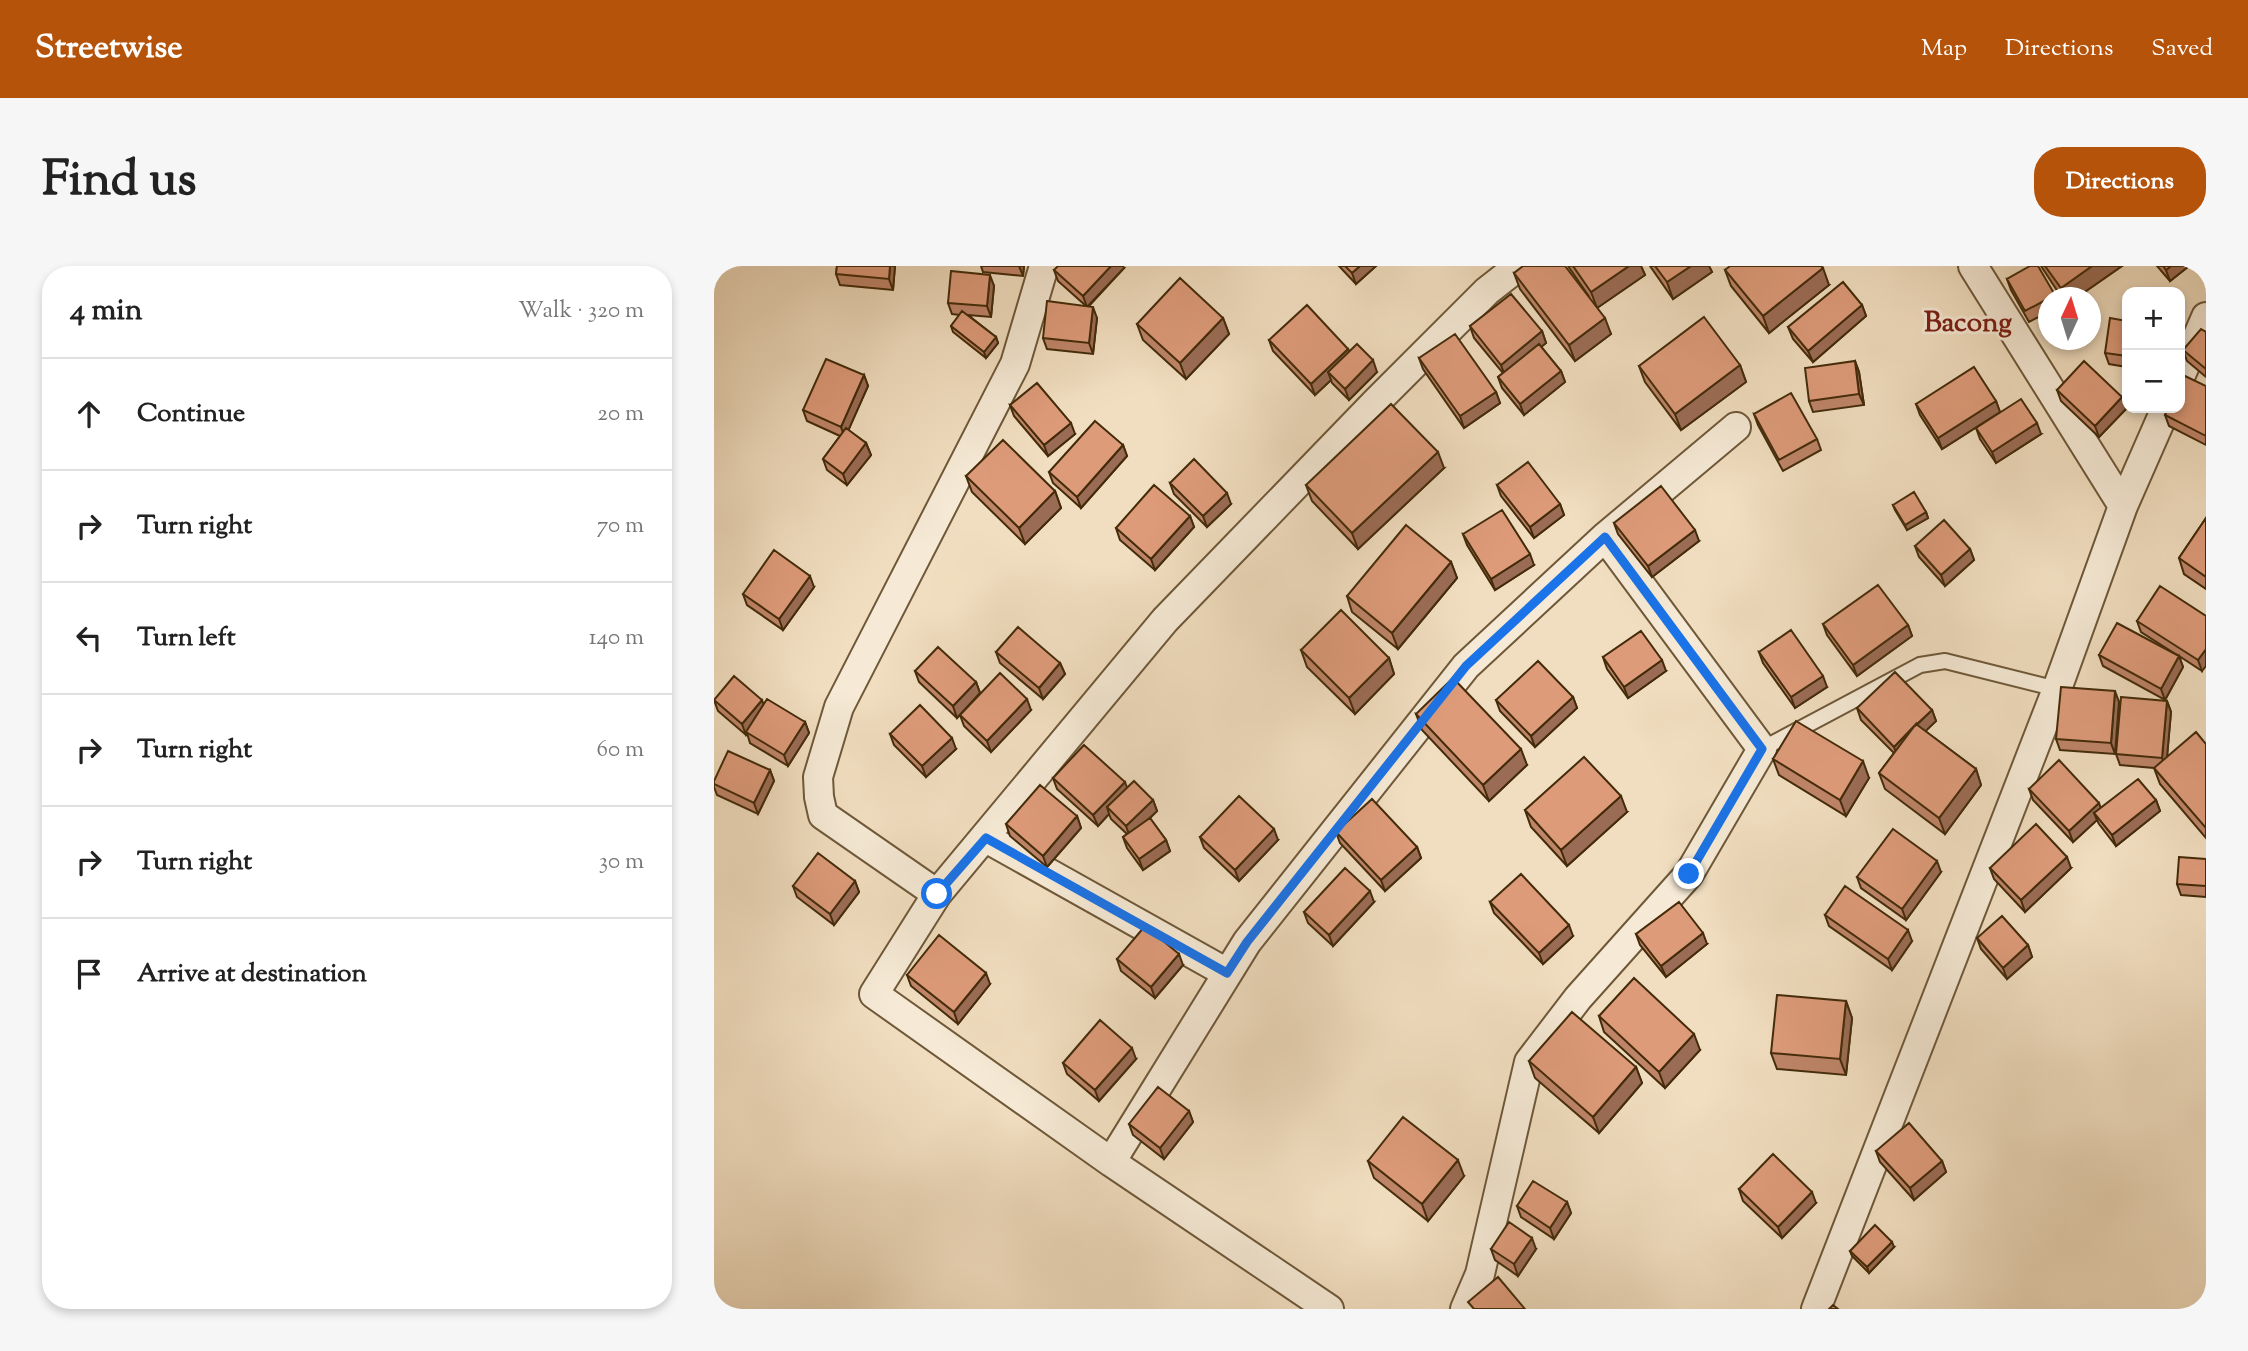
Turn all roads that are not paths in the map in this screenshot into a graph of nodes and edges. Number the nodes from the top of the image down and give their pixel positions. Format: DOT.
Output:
graph roads {
  1 [pos="1044,266"];
  2 [pos="1519,266"];
  3 [pos="1973,266"];
  4 [pos="2206,317"];
  5 [pos="2185,365"];
  6 [pos="2164,413"];
  7 [pos="1736,427"];
  8 [pos="2123,506"];
  9 [pos="1605,537"];
  10 [pos="2057,689"];
  11 [pos="1762,749"];
  12 [pos="986,838"];
  13 [pos="937,894"];
  14 [pos="1227,973"];
  15 [pos="1111,1161"];
  16 [pos="1329,1309"];
  17 [pos="1465,1309"];
  18 [pos="1816,1309"];
  1 -- 13 [label="street"];
  2 -- 12 [label="street"];
  3 -- 8 [label="street"];
  4 -- 5 [label="street"];
  6 -- 8 [label="street"];
  7 -- 9 [label="street"];
  8 -- 10 [label="street"];
  9 -- 11 [label="street"];
  9 -- 14 [label="street"];
  10 -- 11 [label="lane"];
  10 -- 18 [label="street"];
  11 -- 17 [label="street"];
  12 -- 13 [label="street"];
  12 -- 14 [label="street"];
  13 -- 15 [label="street"];
  14 -- 15 [label="street"];
  15 -- 16 [label="street"];
}
